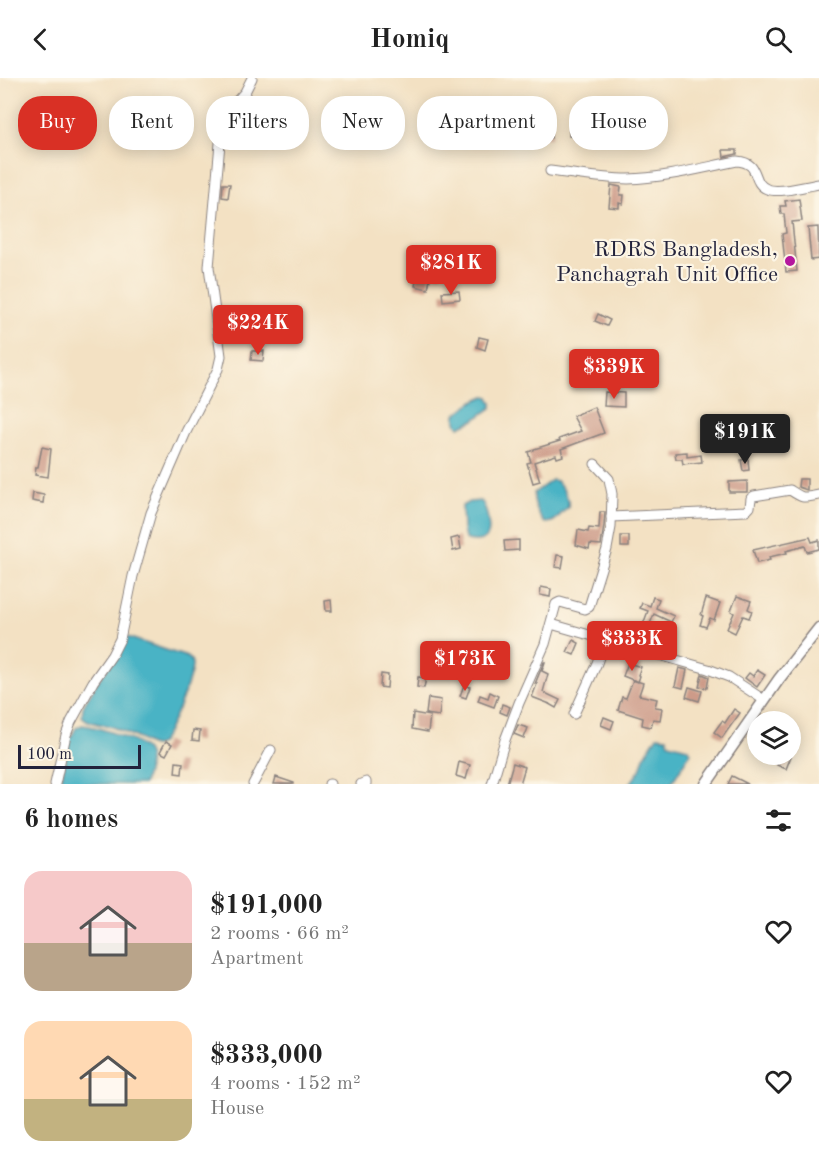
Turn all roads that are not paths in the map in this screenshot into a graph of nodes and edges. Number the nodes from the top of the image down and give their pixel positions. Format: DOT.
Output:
graph roads {
  1 [pos="252,78"];
  2 [pos="550,171"];
  3 [pos="819,184"];
  4 [pos="595,464"];
  5 [pos="819,495"];
  6 [pos="611,517"];
  7 [pos="551,624"];
  8 [pos="819,628"];
  9 [pos="605,640"];
  10 [pos="764,700"];
  11 [pos="574,714"];
  12 [pos="271,750"];
  13 [pos="55,784"];
  14 [pos="253,784"];
  15 [pos="361,784"];
  16 [pos="366,784"];
  17 [pos="492,784"];
  18 [pos="705,784"];
  1 -- 13 [label="street"];
  2 -- 3 [label="street"];
  4 -- 6 [label="street"];
  5 -- 6 [label="street"];
  6 -- 7 [label="street"];
  7 -- 9 [label="street"];
  7 -- 17 [label="street"];
  8 -- 10 [label="main road"];
  9 -- 10 [label="street"];
  9 -- 11 [label="street"];
  10 -- 18 [label="main road"];
  12 -- 14 [label="street"];
  15 -- 16 [label="street"];
}
